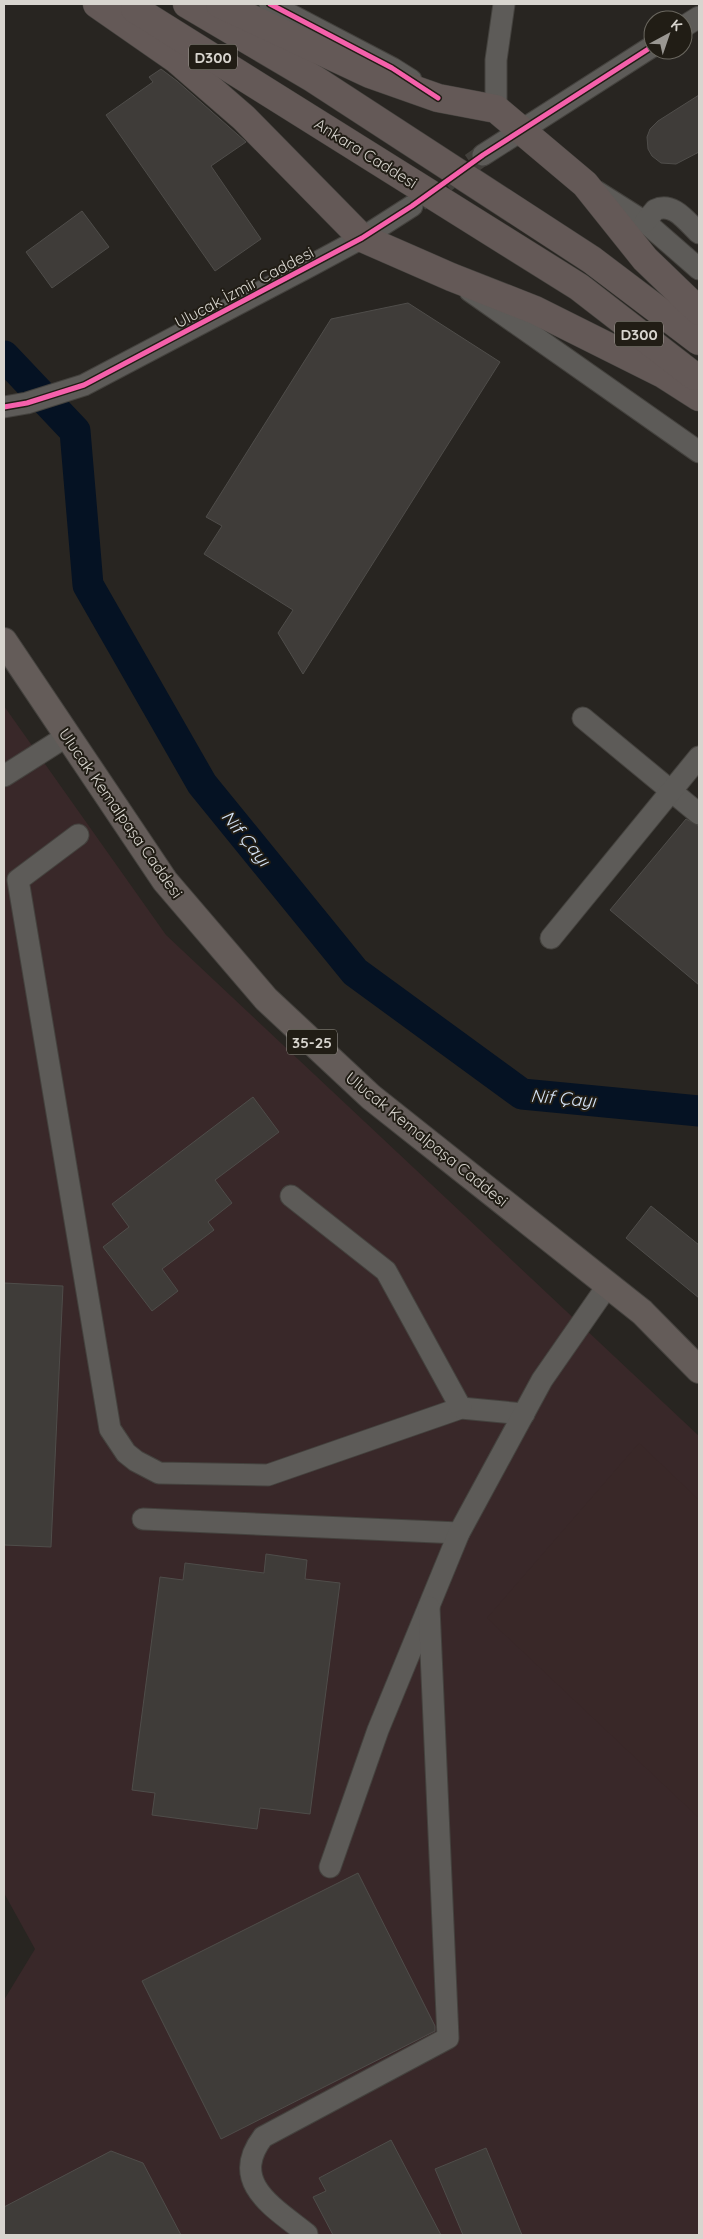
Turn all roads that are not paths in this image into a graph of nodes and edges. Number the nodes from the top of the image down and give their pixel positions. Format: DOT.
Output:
graph roads {
  1 [pos="97,4"];
  2 [pos="124,4"];
  3 [pos="186,4"];
  4 [pos="220,4"];
  5 [pos="270,4"];
  6 [pos="504,4"];
  7 [pos="643,52"];
  8 [pos="438,98"];
  9 [pos="496,109"];
  10 [pos="521,130"];
  11 [pos="484,155"];
  12 [pos="585,184"];
  13 [pos="412,206"];
  14 [pos="645,222"];
  15 [pos="699,233"];
  16 [pos="362,238"];
  17 [pos="699,269"];
  18 [pos="451,278"];
  19 [pos="699,311"];
  20 [pos="699,341"];
  21 [pos="699,381"];
  22 [pos="699,397"];
  23 [pos="27,403"];
  24 [pos="4,408"];
  25 [pos="4,420"];
  26 [pos="699,452"];
  27 [pos="4,642"];
  28 [pos="583,718"];
  29 [pos="68,736"];
  30 [pos="699,757"];
  31 [pos="4,776"];
  32 [pos="671,791"];
  33 [pos="699,814"];
  34 [pos="78,835"];
  35 [pos="551,938"];
  36 [pos="290,1196"];
  37 [pos="608,1285"];
  38 [pos="699,1370"];
  39 [pos="461,1408"];
  40 [pos="524,1414"];
  41 [pos="143,1519"];
  42 [pos="459,1533"];
  43 [pos="428,1607"];
  44 [pos="330,1867"];
  45 [pos="307,2234"];
  1 -- 16 [label="highway"];
  2 -- 21 [label="highway, Ankara Caddesi / D300"];
  3 -- 20 [label="highway, Ankara Caddesi / D300"];
  4 -- 8 [label="highway"];
  5 -- 8 [label="street"];
  6 -- 9 [label="street"];
  7 -- 10 [label="street"];
  8 -- 9 [label="highway"];
  9 -- 10 [label="highway"];
  10 -- 11 [label="street"];
  10 -- 12 [label="highway"];
  12 -- 14 [label="street"];
  12 -- 19 [label="highway"];
  13 -- 16 [label="street, Ulucak İzmir Caddesi"];
  14 -- 15 [label="street"];
  14 -- 17 [label="street"];
  16 -- 18 [label="highway"];
  16 -- 23 [label="street, Ulucak İzmir Caddesi"];
  18 -- 22 [label="highway"];
  18 -- 26 [label="street"];
  23 -- 24 [label="street"];
  23 -- 25 [label="street"];
  27 -- 29 [label="main road, Ulucak Kemalpaşa Caddesi / 35-25"];
  28 -- 32 [label="street"];
  29 -- 31 [label="street"];
  29 -- 37 [label="main road, Ulucak Kemalpaşa Caddesi / 35-25"];
  30 -- 32 [label="street"];
  32 -- 33 [label="street"];
  32 -- 35 [label="street"];
  34 -- 39 [label="street"];
  36 -- 39 [label="street"];
  37 -- 38 [label="main road, Ulucak Kemalpaşa Caddesi / 35-25"];
  37 -- 40 [label="street"];
  39 -- 40 [label="street"];
  40 -- 42 [label="street"];
  41 -- 42 [label="street"];
  42 -- 43 [label="street"];
  43 -- 44 [label="street"];
  43 -- 45 [label="street"];
}
